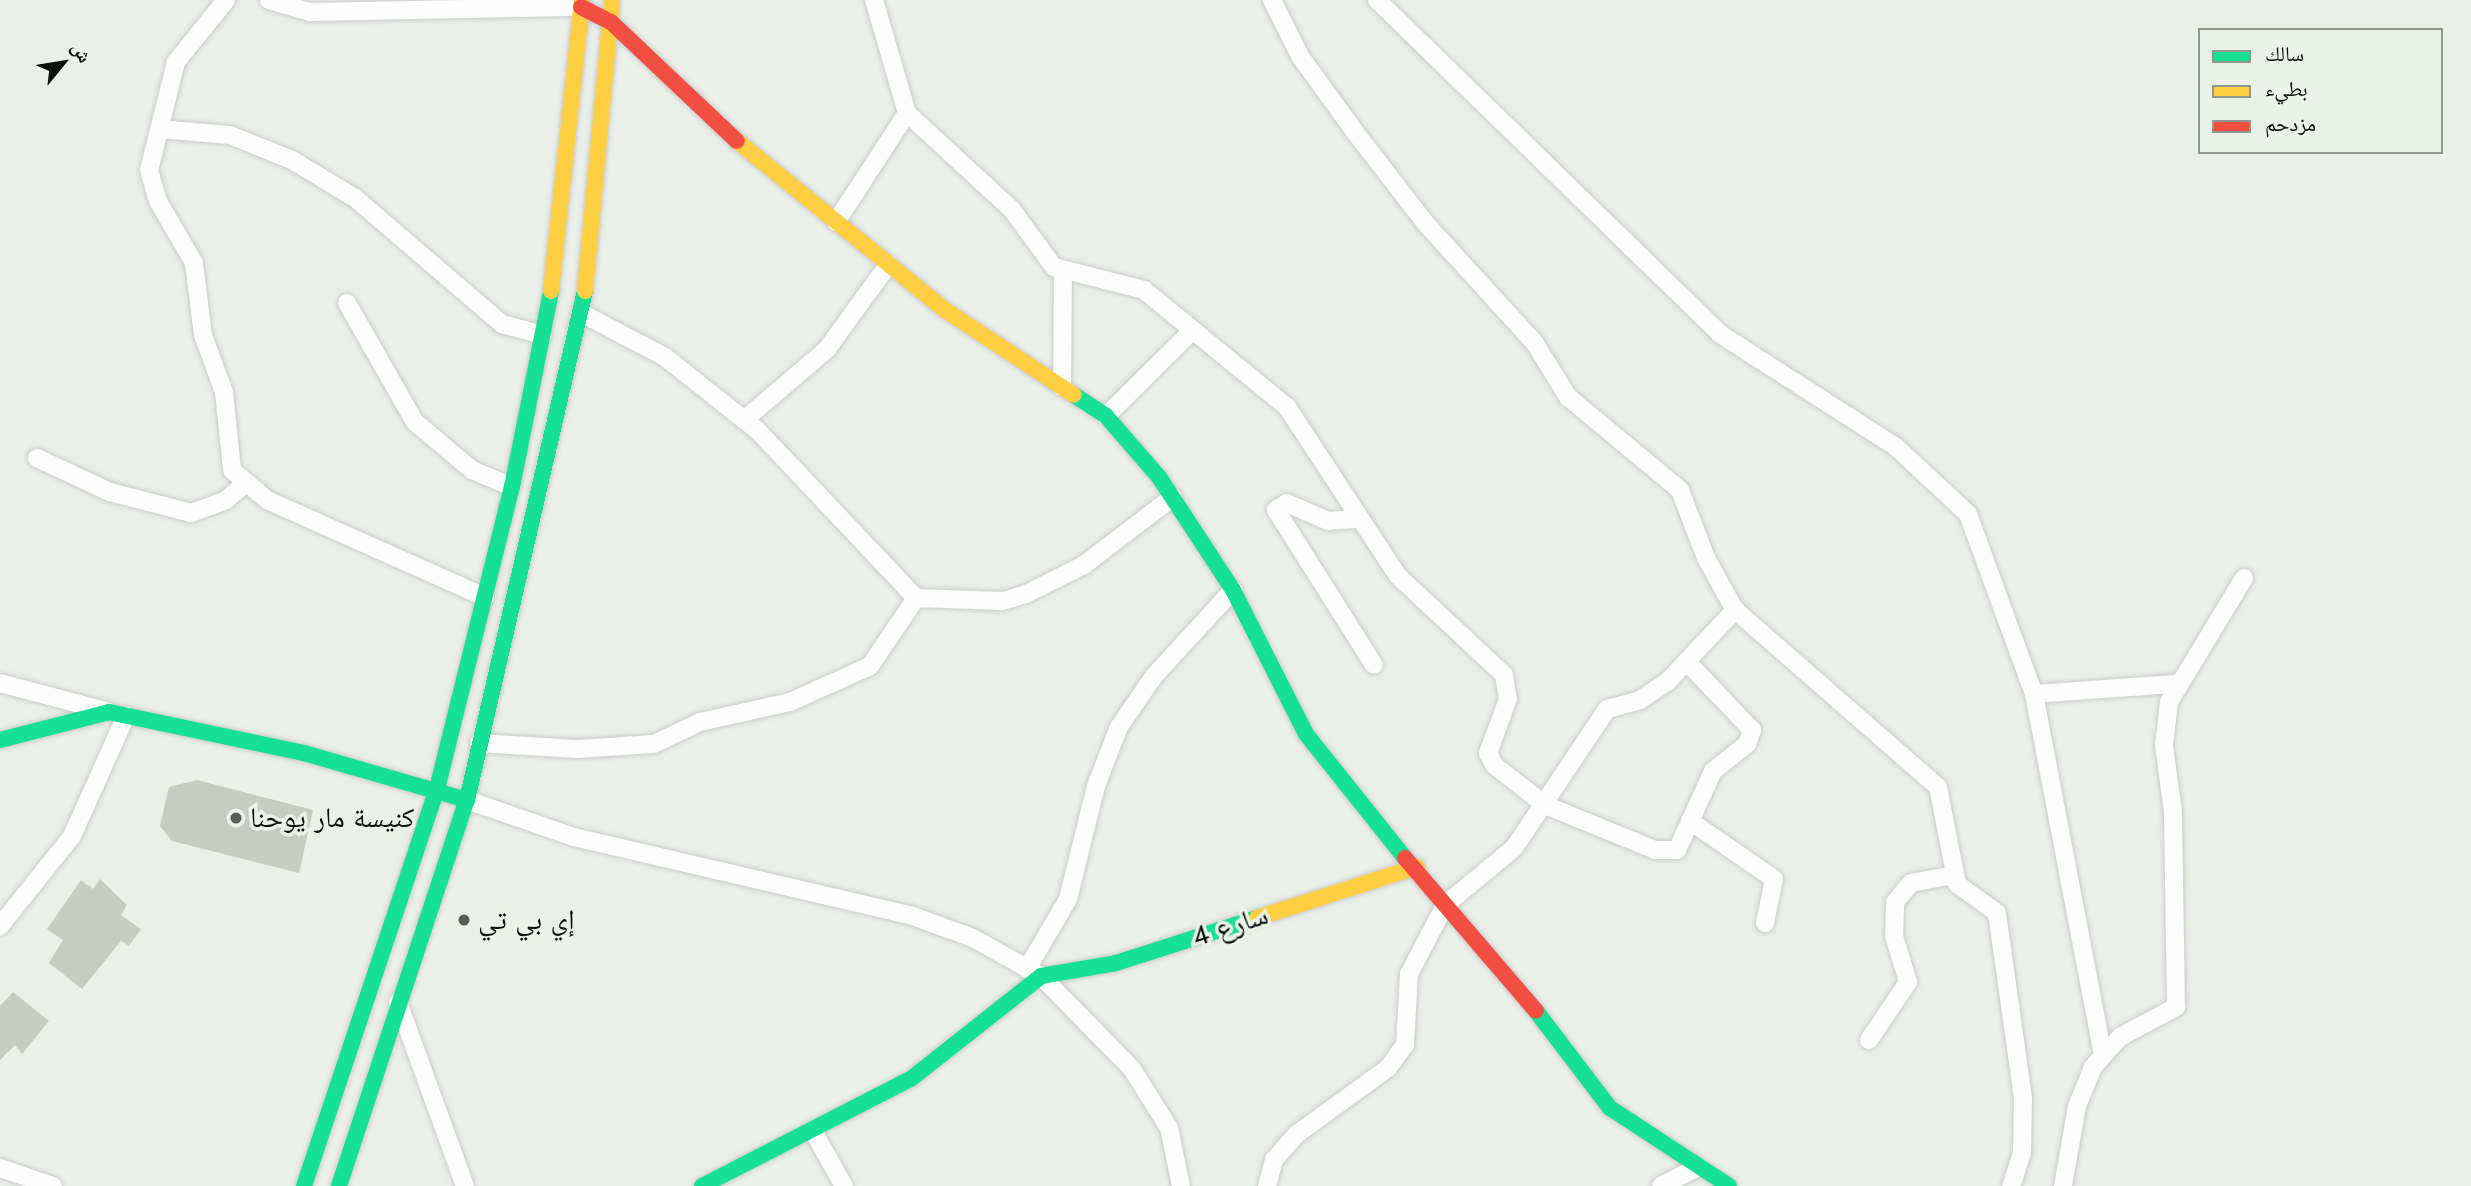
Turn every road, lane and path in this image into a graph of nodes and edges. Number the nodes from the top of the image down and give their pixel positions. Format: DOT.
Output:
graph roads {
  1 [pos="226,0"];
  2 [pos="269,0"];
  3 [pos="612,0"];
  4 [pos="874,0"];
  5 [pos="1272,0"];
  6 [pos="1377,0"];
  7 [pos="582,4"];
  8 [pos="611,22"];
  9 [pos="907,113"];
  10 [pos="159,129"];
  11 [pos="836,222"];
  12 [pos="888,265"];
  13 [pos="1063,274"];
  14 [pos="347,303"];
  15 [pos="583,314"];
  16 [pos="1191,332"];
  17 [pos="544,335"];
  18 [pos="1062,387"];
  19 [pos="1106,416"];
  20 [pos="744,419"];
  21 [pos="37,458"];
  22 [pos="243,485"];
  23 [pos="512,487"];
  24 [pos="1173,497"];
  25 [pos="1355,519"];
  26 [pos="2244,578"];
  27 [pos="1233,590"];
  28 [pos="485,597"];
  29 [pos="916,598"];
  30 [pos="1735,610"];
  31 [pos="1688,663"];
  32 [pos="1374,665"];
  33 [pos="0,683"];
  34 [pos="2175,684"];
  35 [pos="2034,694"];
  36 [pos="118,714"];
  37 [pos="0,740"];
  38 [pos="480,743"];
  39 [pos="437,789"];
  40 [pos="467,800"];
  41 [pos="1545,805"];
  42 [pos="1690,821"];
  43 [pos="1417,867"];
  44 [pos="1954,875"];
  45 [pos="1446,905"];
  46 [pos="1765,923"];
  47 [pos="0,926"];
  48 [pos="1034,972"];
  49 [pos="398,1001"];
  50 [pos="1869,1040"];
  51 [pos="2102,1052"];
  52 [pos="813,1131"];
  53 [pos="0,1168"];
  54 [pos="1694,1169"];
  55 [pos="53,1186"];
  56 [pos="304,1186"];
  57 [pos="340,1186"];
  58 [pos="465,1186"];
  59 [pos="702,1186"];
  60 [pos="844,1186"];
  61 [pos="1181,1186"];
  62 [pos="1267,1186"];
  63 [pos="1661,1186"];
  64 [pos="1729,1186"];
  65 [pos="2011,1186"];
  66 [pos="2063,1186"];
  1 -- 10 [label="street"];
  2 -- 7 [label="street"];
  3 -- 8 [label="main road"];
  4 -- 9 [label="street"];
  5 -- 30 [label="street"];
  6 -- 35 [label="street"];
  7 -- 8 [label="main road"];
  7 -- 17 [label="main road"];
  8 -- 11 [label="main road"];
  8 -- 15 [label="main road"];
  9 -- 11 [label="street"];
  9 -- 13 [label="street"];
  10 -- 17 [label="street"];
  10 -- 22 [label="street"];
  11 -- 12 [label="main road"];
  12 -- 18 [label="main road"];
  12 -- 20 [label="street"];
  13 -- 16 [label="street"];
  13 -- 18 [label="street"];
  14 -- 23 [label="street"];
  15 -- 20 [label="street"];
  15 -- 38 [label="main road"];
  16 -- 19 [label="street"];
  16 -- 25 [label="street"];
  17 -- 23 [label="main road"];
  18 -- 19 [label="main road"];
  19 -- 24 [label="main road"];
  20 -- 29 [label="street"];
  21 -- 22 [label="street"];
  22 -- 28 [label="street"];
  23 -- 28 [label="main road"];
  24 -- 27 [label="main road"];
  24 -- 29 [label="street"];
  25 -- 32 [label="street"];
  25 -- 41 [label="street"];
  26 -- 34 [label="street"];
  27 -- 43 [label="main road"];
  27 -- 48 [label="street"];
  28 -- 39 [label="main road"];
  29 -- 38 [label="street"];
  30 -- 31 [label="street"];
  30 -- 44 [label="street"];
  31 -- 41 [label="street"];
  31 -- 42 [label="street"];
  33 -- 36 [label="street"];
  34 -- 35 [label="street"];
  34 -- 51 [label="street"];
  35 -- 51 [label="street"];
  36 -- 37 [label="main road"];
  36 -- 39 [label="main road"];
  36 -- 47 [label="street"];
  38 -- 40 [label="main road"];
  39 -- 40 [label="main road"];
  39 -- 56 [label="main road"];
  40 -- 48 [label="street"];
  40 -- 49 [label="main road"];
  41 -- 42 [label="street"];
  41 -- 45 [label="street"];
  42 -- 46 [label="street"];
  43 -- 45 [label="main road"];
  43 -- 48 [label="main road, سارع 4"];
  44 -- 50 [label="street"];
  44 -- 65 [label="street"];
  45 -- 54 [label="main road"];
  45 -- 62 [label="street"];
  48 -- 52 [label="main road"];
  48 -- 61 [label="street"];
  49 -- 57 [label="main road"];
  49 -- 58 [label="street"];
  51 -- 66 [label="street"];
  52 -- 59 [label="main road"];
  52 -- 60 [label="street"];
  53 -- 55 [label="street"];
  54 -- 63 [label="street"];
  54 -- 64 [label="main road"];
}
